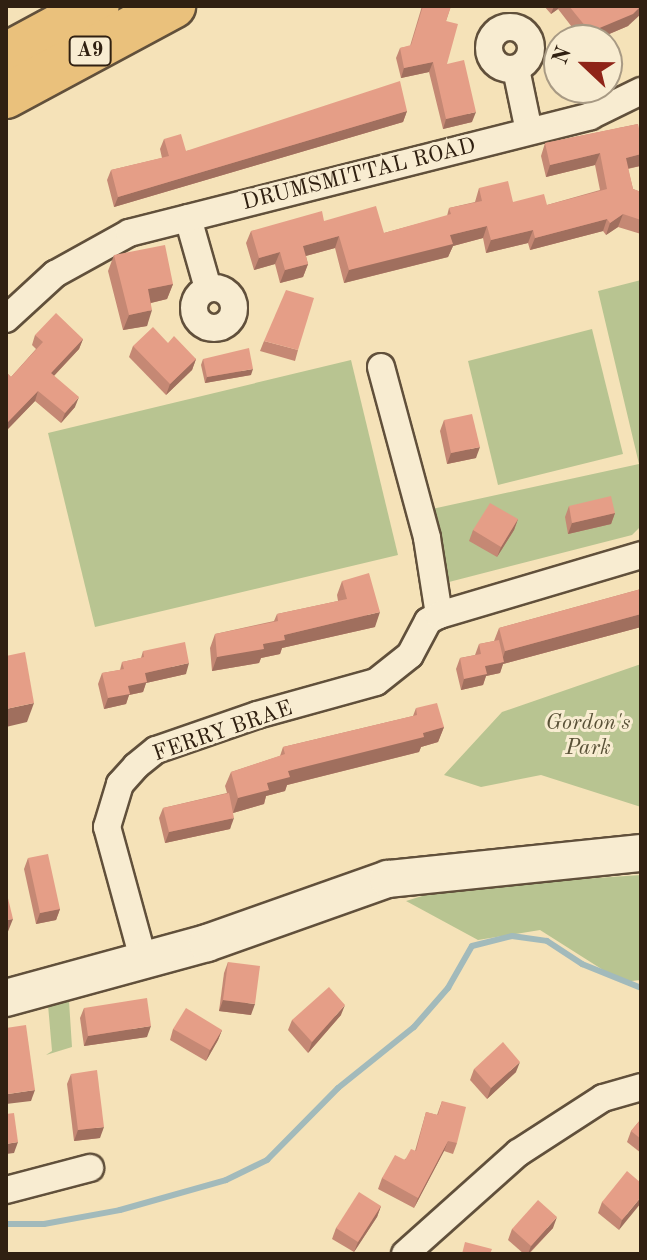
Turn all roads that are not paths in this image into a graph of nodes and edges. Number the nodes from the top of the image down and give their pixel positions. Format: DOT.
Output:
graph roads {
  1 [pos="97,6"];
  2 [pos="173,6"];
  3 [pos="6,55"];
  4 [pos="516,69"];
  5 [pos="6,96"];
  6 [pos="639,97"];
  7 [pos="529,131"];
  8 [pos="188,218"];
  9 [pos="208,288"];
  10 [pos="6,319"];
  11 [pos="381,367"];
  12 [pos="641,555"];
  13 [pos="439,615"];
  14 [pos="641,853"];
  15 [pos="144,962"];
  16 [pos="6,998"];
  17 [pos="641,1087"];
  18 [pos="90,1168"];
  19 [pos="6,1190"];
  20 [pos="405,1254"];
  1 -- 3 [label="highway, A9"];
  2 -- 5 [label="highway, A9"];
  4 -- 7 [label="street"];
  6 -- 7 [label="street, DRUMSMITTAL ROAD"];
  7 -- 8 [label="street, DRUMSMITTAL ROAD"];
  8 -- 9 [label="street"];
  8 -- 10 [label="street, DRUMSMITTAL ROAD"];
  11 -- 13 [label="street"];
  12 -- 13 [label="street"];
  13 -- 15 [label="street, FERRY BRAE"];
  14 -- 15 [label="street"];
  15 -- 16 [label="street"];
  17 -- 20 [label="street"];
  18 -- 19 [label="street"];
}
